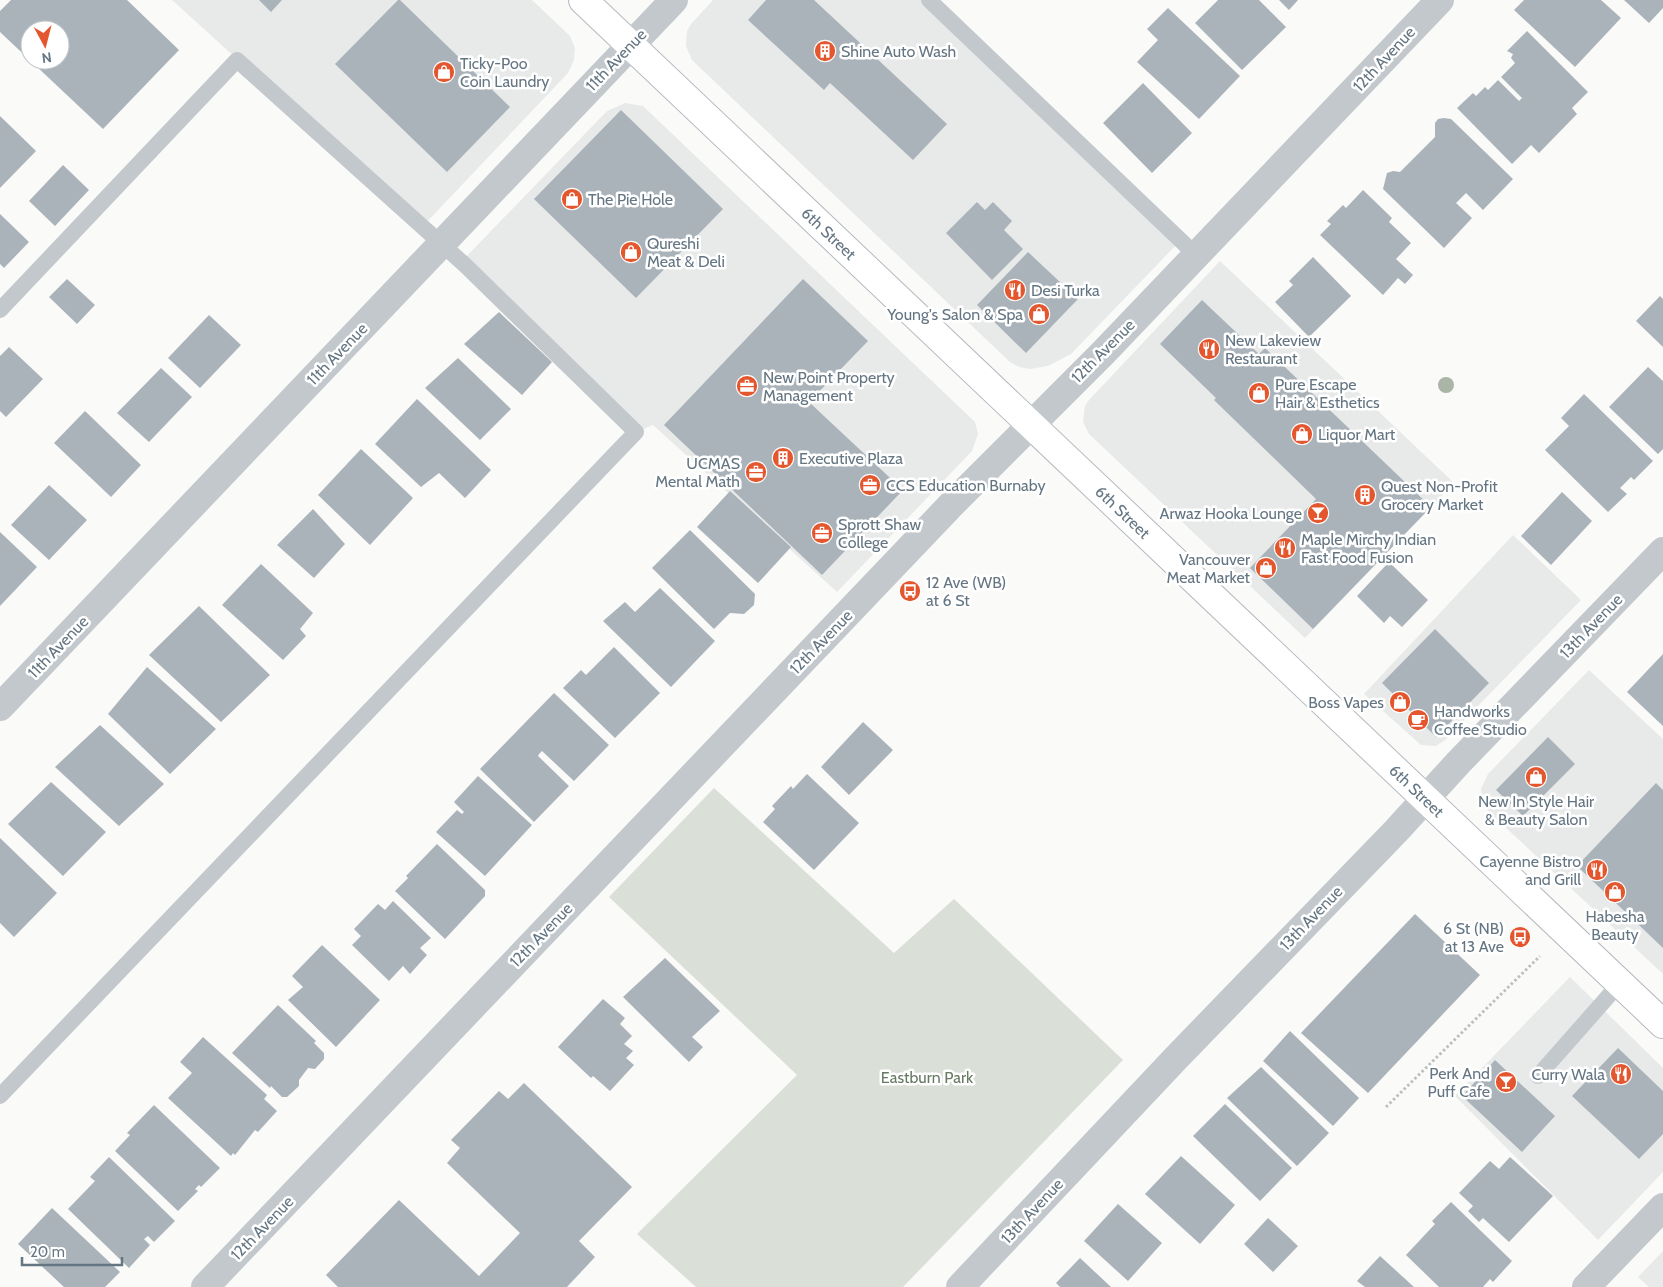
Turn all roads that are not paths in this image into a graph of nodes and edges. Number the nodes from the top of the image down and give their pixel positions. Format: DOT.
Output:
graph roads {
  1 [pos="582,0"];
  2 [pos="674,0"];
  3 [pos="929,0"];
  4 [pos="1440,0"];
  5 [pos="631,45"];
  6 [pos="442,245"];
  7 [pos="1196,254"];
  8 [pos="0,310"];
  9 [pos="1031,425"];
  10 [pos="1663,550"];
  11 [pos="0,707"];
  12 [pos="1426,799"];
  13 [pos="1620,983"];
  14 [pos="1663,1024"];
  15 [pos="1538,1076"];
  16 [pos="0,1096"];
  17 [pos="1663,1207"];
  18 [pos="205,1287"];
  19 [pos="960,1287"];
  20 [pos="1586,1287"];
  1 -- 5 [label="street, 6th Street"];
  2 -- 5 [label="street, 11th Avenue"];
  3 -- 7 [label="lane"];
  4 -- 7 [label="street, 12th Avenue"];
  5 -- 6 [label="street, 11th Avenue"];
  5 -- 9 [label="street, 6th Street"];
  6 -- 8 [label="lane"];
  6 -- 11 [label="street, 11th Avenue"];
  6 -- 16 [label="lane"];
  7 -- 9 [label="street, 12th Avenue"];
  9 -- 12 [label="street, 6th Street"];
  9 -- 18 [label="street, 12th Avenue"];
  10 -- 12 [label="street, 13th Avenue"];
  12 -- 13 [label="street, 6th Street"];
  12 -- 19 [label="street, 13th Avenue"];
  13 -- 14 [label="street, 6th Street"];
  13 -- 15 [label="lane"];
  17 -- 20 [label="street"];
}
